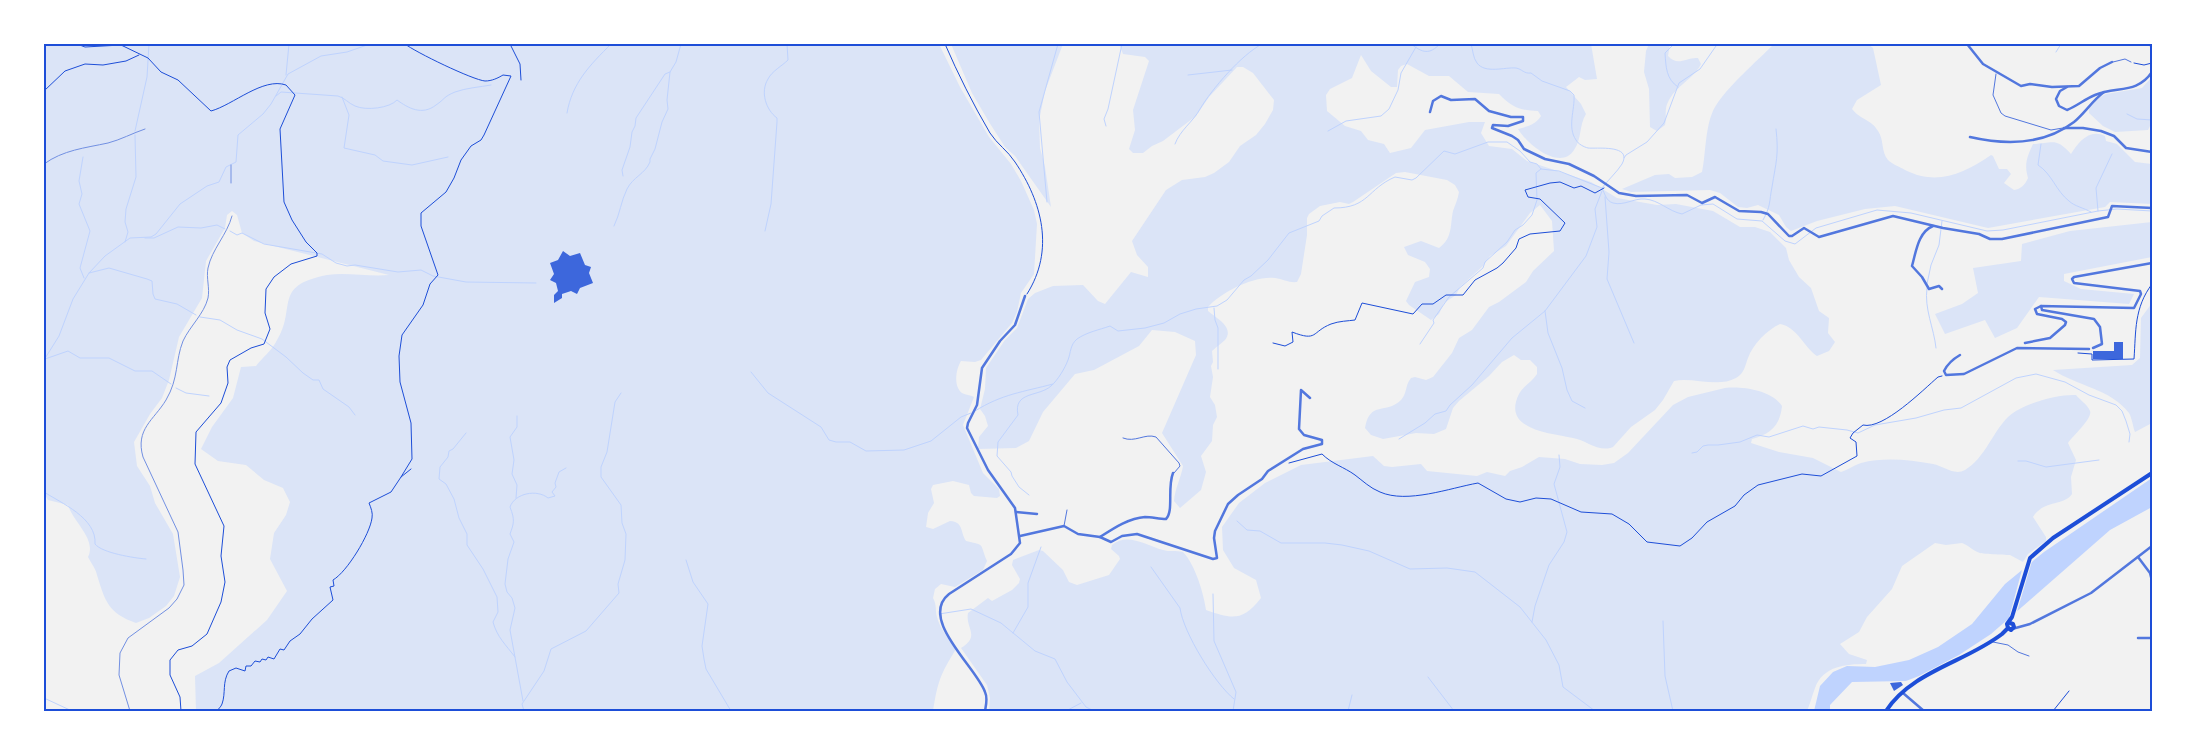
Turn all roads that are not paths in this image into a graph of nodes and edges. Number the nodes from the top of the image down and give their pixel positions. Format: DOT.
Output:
graph roads {
  1 [pos="1967,44"];
  2 [pos="2150,44"];
  3 [pos="2152,48"];
  4 [pos="2112,62"];
  5 [pos="2130,62"];
  6 [pos="1996,71"];
  7 [pos="2152,72"];
  8 [pos="2068,87"];
  9 [pos="2104,92"];
  10 [pos="1430,112"];
  11 [pos="2063,128"];
  12 [pos="1970,137"];
  13 [pos="2152,152"];
  14 [pos="2152,208"];
  15 [pos="1934,226"];
  16 [pos="2152,263"];
  17 [pos="1942,289"];
  18 [pos="1025,296"];
  19 [pos="2041,306"];
  20 [pos="2025,343"];
  21 [pos="1960,355"];
  22 [pos="1310,398"];
  23 [pos="1123,438"];
  24 [pos="1173,473"];
  25 [pos="2152,473"];
  26 [pos="1067,510"];
  27 [pos="1016,512"];
  28 [pos="1037,514"];
  29 [pos="1064,526"];
  30 [pos="1020,536"];
  31 [pos="1100,537"];
  32 [pos="2152,546"];
  33 [pos="2138,557"];
  34 [pos="2152,581"];
  35 [pos="2010,629"];
  36 [pos="2138,638"];
  37 [pos="2152,638"];
  38 [pos="1992,642"];
  39 [pos="2028,656"];
  40 [pos="1902,692"];
  41 [pos="986,711"];
  42 [pos="1886,711"];
  43 [pos="1924,711"];
  1 -- 6 [label="street"];
  2 -- 3 [label="street"];
  4 -- 5 [label="lane"];
  4 -- 8 [label="street"];
  6 -- 8 [label="street"];
  6 -- 11 [label="lane"];
  7 -- 9 [label="street"];
  8 -- 9 [label="street"];
  9 -- 11 [label="street"];
  10 -- 15 [label="street"];
  11 -- 12 [label="street"];
  11 -- 13 [label="street"];
  14 -- 15 [label="street"];
  15 -- 17 [label="street"];
  16 -- 19 [label="street"];
  18 -- 27 [label="street"];
  19 -- 20 [label="street"];
  19 -- 21 [label="street"];
  22 -- 31 [label="street"];
  23 -- 24 [label="lane"];
  24 -- 31 [label="street"];
  25 -- 35 [label="main road"];
  26 -- 29 [label="lane"];
  27 -- 28 [label="street"];
  27 -- 30 [label="street"];
  29 -- 30 [label="street"];
  29 -- 31 [label="street"];
  30 -- 41 [label="street"];
  32 -- 33 [label="street"];
  33 -- 34 [label="street"];
  33 -- 35 [label="street"];
  35 -- 38 [label="main road"];
  36 -- 37 [label="street"];
  38 -- 39 [label="lane"];
  38 -- 40 [label="main road"];
  40 -- 42 [label="main road"];
  40 -- 43 [label="street"];
}
